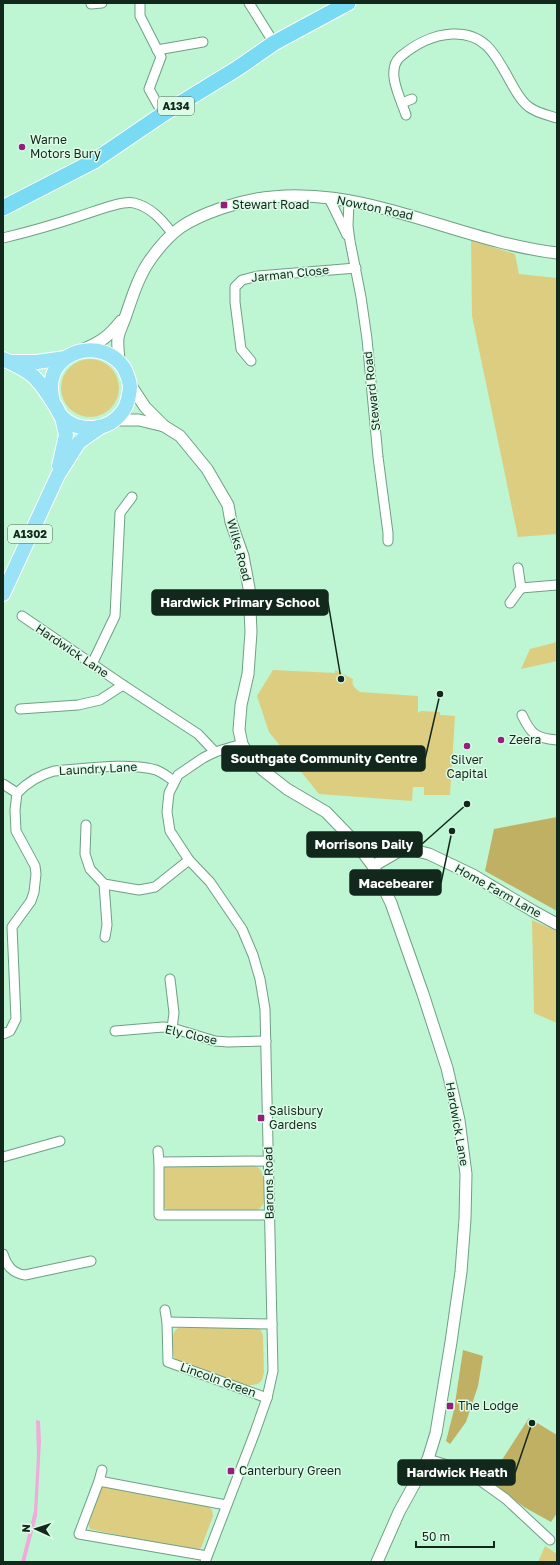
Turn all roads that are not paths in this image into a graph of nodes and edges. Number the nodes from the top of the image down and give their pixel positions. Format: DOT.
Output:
graph roads {
  1 [pos="102,3"];
  2 [pos="140,3"];
  3 [pos="249,3"];
  4 [pos="348,3"];
  5 [pos="91,4"];
  6 [pos="203,42"];
  7 [pos="274,43"];
  8 [pos="157,50"];
  9 [pos="412,99"];
  10 [pos="402,103"];
  11 [pos="163,114"];
  12 [pos="406,115"];
  13 [pos="557,118"];
  14 [pos="329,198"];
  15 [pos="349,200"];
  16 [pos="3,208"];
  17 [pos="172,232"];
  18 [pos="3,238"];
  19 [pos="350,241"];
  20 [pos="557,253"];
  21 [pos="356,268"];
  22 [pos="126,315"];
  23 [pos="84,350"];
  24 [pos="65,358"];
  25 [pos="6,360"];
  26 [pos="251,361"];
  27 [pos="119,362"];
  28 [pos="130,384"];
  29 [pos="53,402"];
  30 [pos="62,417"];
  31 [pos="115,420"];
  32 [pos="164,426"];
  33 [pos="99,428"];
  34 [pos="58,474"];
  35 [pos="132,498"];
  36 [pos="388,541"];
  37 [pos="518,568"];
  38 [pos="557,585"];
  39 [pos="521,588"];
  40 [pos="3,594"];
  41 [pos="510,603"];
  42 [pos="22,616"];
  43 [pos="92,664"];
  44 [pos="123,685"];
  45 [pos="20,709"];
  46 [pos="522,715"];
  47 [pos="557,740"];
  48 [pos="242,744"];
  49 [pos="215,752"];
  50 [pos="174,781"];
  51 [pos="3,784"];
  52 [pos="17,793"];
  53 [pos="86,825"];
  54 [pos="189,860"];
  55 [pos="373,866"];
  56 [pos="104,884"];
  57 [pos="557,924"];
  58 [pos="8,927"];
  59 [pos="106,936"];
  60 [pos="170,979"];
  61 [pos="172,1028"];
  62 [pos="115,1031"];
  63 [pos="3,1034"];
  64 [pos="266,1041"];
  65 [pos="60,1141"];
  66 [pos="158,1151"];
  67 [pos="3,1157"];
  68 [pos="269,1161"];
  69 [pos="159,1162"];
  70 [pos="269,1214"];
  71 [pos="159,1215"];
  72 [pos="158,1224"];
  73 [pos="3,1254"];
  74 [pos="91,1261"];
  75 [pos="165,1310"];
  76 [pos="167,1322"];
  77 [pos="272,1324"];
  78 [pos="267,1398"];
  79 [pos="428,1459"];
  80 [pos="102,1470"];
  81 [pos="99,1481"];
  82 [pos="226,1505"];
  83 [pos="79,1534"];
  84 [pos="550,1540"];
  85 [pos="76,1544"];
  86 [pos="206,1559"];
  87 [pos="377,1562"];
  1 -- 5 [label="street"];
  2 -- 8 [label="street"];
  3 -- 7 [label="street"];
  4 -- 7 [label="highway, A134"];
  6 -- 8 [label="street"];
  7 -- 11 [label="highway, A134"];
  8 -- 11 [label="street"];
  9 -- 10 [label="street"];
  10 -- 12 [label="street"];
  10 -- 13 [label="street"];
  11 -- 16 [label="highway, A134"];
  14 -- 15 [label="street, Nowton Road"];
  14 -- 17 [label="street, Nowton Road"];
  14 -- 19 [label="street, Steward Road"];
  15 -- 19 [label="street, Steward Road"];
  15 -- 20 [label="street, Nowton Road"];
  17 -- 18 [label="street"];
  17 -- 22 [label="street, Nowton Road"];
  19 -- 21 [label="street, Steward Road"];
  21 -- 26 [label="street, Jarman Close"];
  21 -- 36 [label="street, Steward Road"];
  22 -- 23 [label="street, Nowton Road"];
  22 -- 27 [label="street, Nowton Road"];
  23 -- 24 [label="main road"];
  23 -- 27 [label="main road"];
  24 -- 25 [label="main road"];
  24 -- 29 [label="main road"];
  25 -- 29 [label="main road"];
  27 -- 28 [label="main road"];
  28 -- 31 [label="main road"];
  28 -- 32 [label="street, Wilks Road"];
  29 -- 30 [label="main road"];
  30 -- 33 [label="main road"];
  30 -- 34 [label="main road, A1302"];
  31 -- 32 [label="street, Wilks Road"];
  31 -- 33 [label="main road"];
  32 -- 48 [label="street, Wilks Road"];
  33 -- 34 [label="main road, A1302"];
  34 -- 40 [label="main road, A1302"];
  35 -- 43 [label="street"];
  37 -- 39 [label="street"];
  38 -- 39 [label="street"];
  39 -- 41 [label="street"];
  42 -- 43 [label="street, Hardwick Lane"];
  43 -- 44 [label="street, Hardwick Lane"];
  44 -- 45 [label="street, Hardwick Lane"];
  44 -- 49 [label="street, Hardwick Lane"];
  46 -- 47 [label="street"];
  48 -- 49 [label="street, Barons Road"];
  48 -- 55 [label="street, Hardwick Lane"];
  49 -- 50 [label="street, Barons Road"];
  50 -- 52 [label="street, Laundry Lane"];
  50 -- 54 [label="street, Barons Road"];
  51 -- 52 [label="street"];
  52 -- 58 [label="street"];
  53 -- 56 [label="street"];
  54 -- 56 [label="street"];
  54 -- 64 [label="street, Barons Road"];
  55 -- 57 [label="street, Home Farm Lane"];
  55 -- 79 [label="street, Hardwick Lane"];
  56 -- 59 [label="street"];
  58 -- 63 [label="street"];
  60 -- 61 [label="street"];
  61 -- 62 [label="street, Ely Close"];
  61 -- 64 [label="street, Ely Close"];
  64 -- 68 [label="street, Barons Road"];
  65 -- 67 [label="street"];
  66 -- 69 [label="street"];
  68 -- 69 [label="street"];
  68 -- 70 [label="street, Barons Road"];
  69 -- 71 [label="street"];
  70 -- 71 [label="street"];
  70 -- 77 [label="street, Barons Road"];
  71 -- 72 [label="street"];
  73 -- 74 [label="street"];
  75 -- 76 [label="street, Lincoln Green"];
  76 -- 77 [label="street"];
  76 -- 78 [label="street, Lincoln Green"];
  77 -- 78 [label="street, Barons Road"];
  78 -- 82 [label="street, Barons Road"];
  79 -- 84 [label="street"];
  79 -- 87 [label="street, Hardwick Lane"];
  80 -- 81 [label="street"];
  81 -- 82 [label="street"];
  81 -- 83 [label="street"];
  82 -- 86 [label="street, Barons Road"];
  83 -- 85 [label="street"];
  83 -- 86 [label="street"];
}
